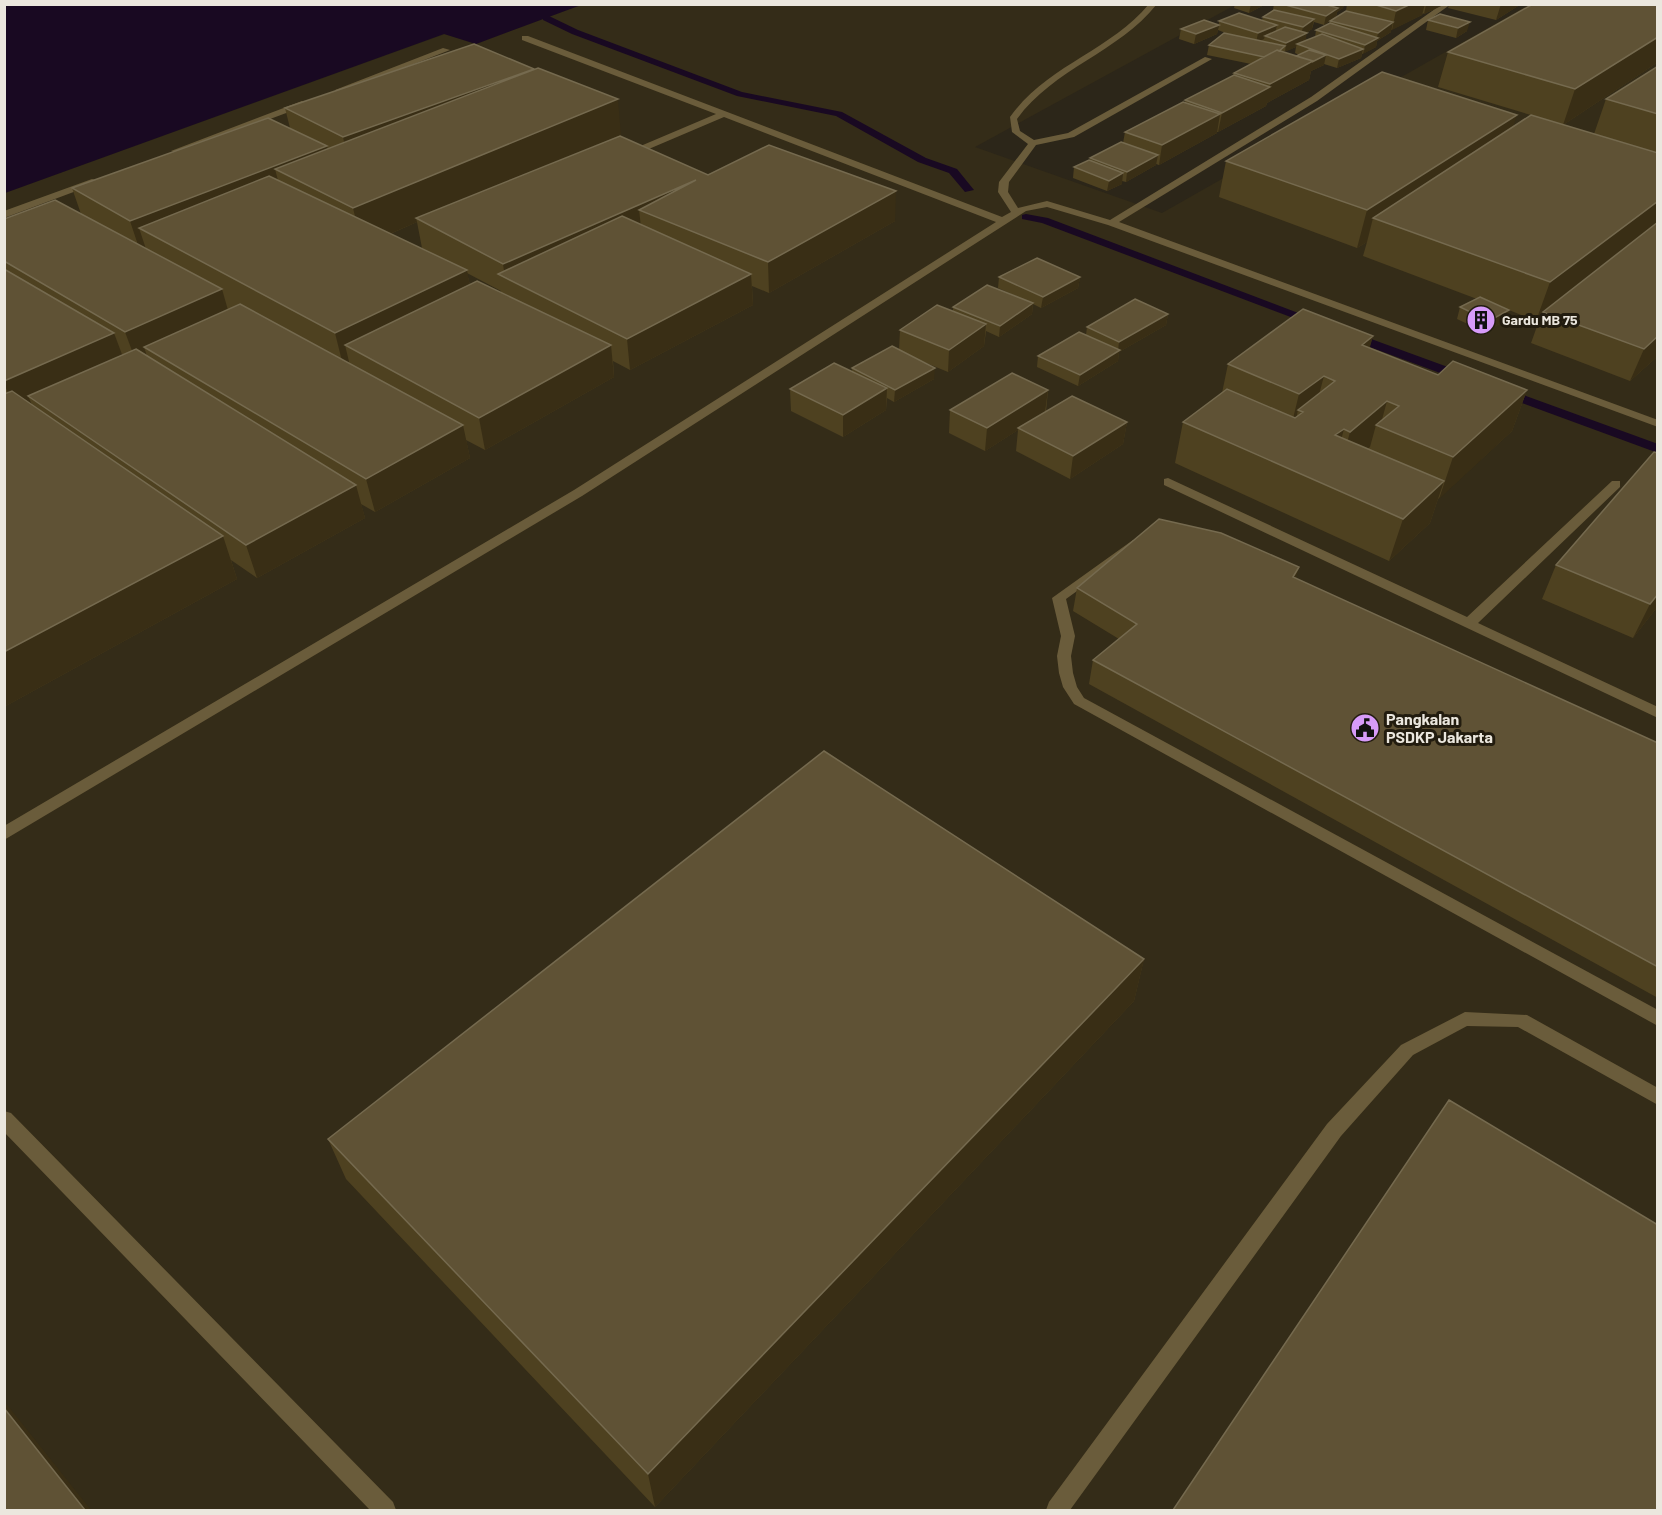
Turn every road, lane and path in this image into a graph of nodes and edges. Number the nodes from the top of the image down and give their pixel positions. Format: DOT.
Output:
graph roads {
  1 [pos="1154,4"];
  2 [pos="1448,4"];
  3 [pos="525,38"];
  4 [pos="447,50"];
  5 [pos="1209,59"];
  6 [pos="1339,81"];
  7 [pos="1350,84"];
  8 [pos="325,95"];
  9 [pos="314,99"];
  10 [pos="721,115"];
  11 [pos="1033,143"];
  12 [pos="170,153"];
  13 [pos="622,158"];
  14 [pos="104,177"];
  15 [pos="1017,213"];
  16 [pos="4,215"];
  17 [pos="1003,221"];
  18 [pos="1111,223"];
  19 [pos="1658,424"];
  20 [pos="1168,482"];
  21 [pos="1616,484"];
  22 [pos="1146,538"];
  23 [pos="1469,623"];
  24 [pos="1658,713"];
  25 [pos="4,834"];
  26 [pos="1658,1018"];
  27 [pos="1658,1097"];
  28 [pos="4,1119"];
  29 [pos="385,1510"];
  30 [pos="1057,1510"];
  1 -- 11 [label="street"];
  2 -- 6 [label="street"];
  3 -- 10 [label="street"];
  4 -- 8 [label="street"];
  5 -- 11 [label="street"];
  6 -- 7 [label="street"];
  6 -- 18 [label="street"];
  9 -- 12 [label="street"];
  10 -- 13 [label="street"];
  10 -- 17 [label="street"];
  11 -- 15 [label="street"];
  14 -- 16 [label="street"];
  15 -- 17 [label="street"];
  15 -- 18 [label="street"];
  17 -- 25 [label="street"];
  18 -- 19 [label="street"];
  20 -- 23 [label="street"];
  21 -- 23 [label="street"];
  22 -- 26 [label="street"];
  23 -- 24 [label="street"];
  27 -- 30 [label="street"];
  28 -- 29 [label="street"];
}
